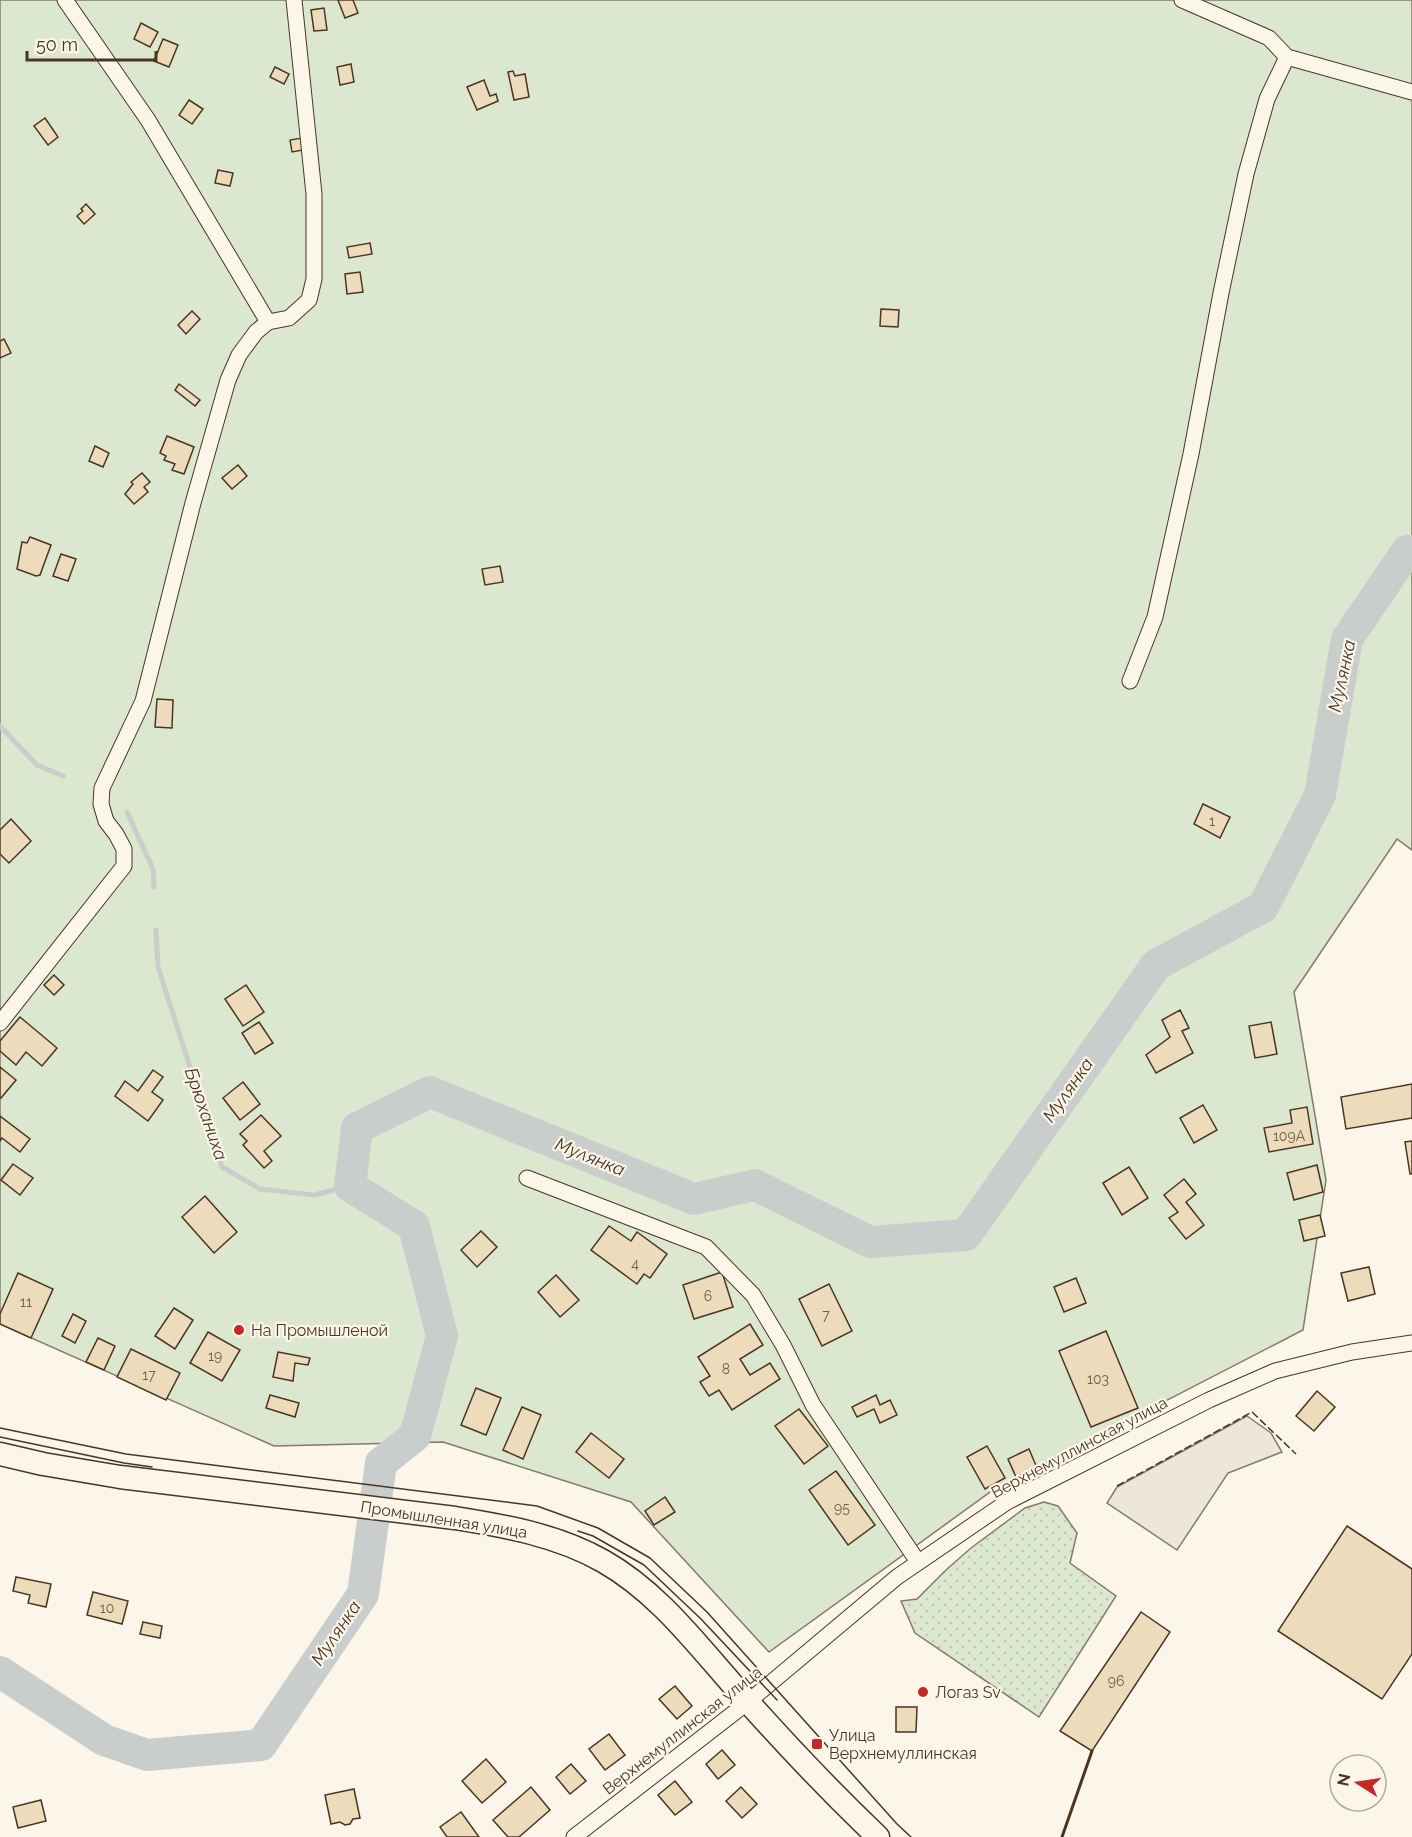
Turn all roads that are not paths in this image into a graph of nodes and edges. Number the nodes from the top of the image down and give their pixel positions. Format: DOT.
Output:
graph roads {
  1 [pos="65,0"];
  2 [pos="294,0"];
  3 [pos="1182,0"];
  4 [pos="1287,57"];
  5 [pos="1412,92"];
  6 [pos="268,322"];
  7 [pos="1130,681"];
  8 [pos="0,1023"];
  9 [pos="527,1178"];
  10 [pos="1412,1343"];
  11 [pos="0,1454"];
  12 [pos="918,1562"];
  13 [pos="748,1702"];
  14 [pos="574,1837"];
  15 [pos="878,1837"];
  1 -- 6 [label="street"];
  2 -- 6 [label="street"];
  3 -- 4 [label="street"];
  4 -- 5 [label="street"];
  4 -- 7 [label="street"];
  6 -- 8 [label="street"];
  9 -- 12 [label="street"];
  10 -- 12 [label="street, Верхнемуллинская улица"];
  11 -- 13 [label="street, Промышленная улица"];
  12 -- 13 [label="street, Верхнемуллинская улица"];
  13 -- 14 [label="street, Верхнемуллинская улица"];
  13 -- 15 [label="street, Промышленная улица"];
}
